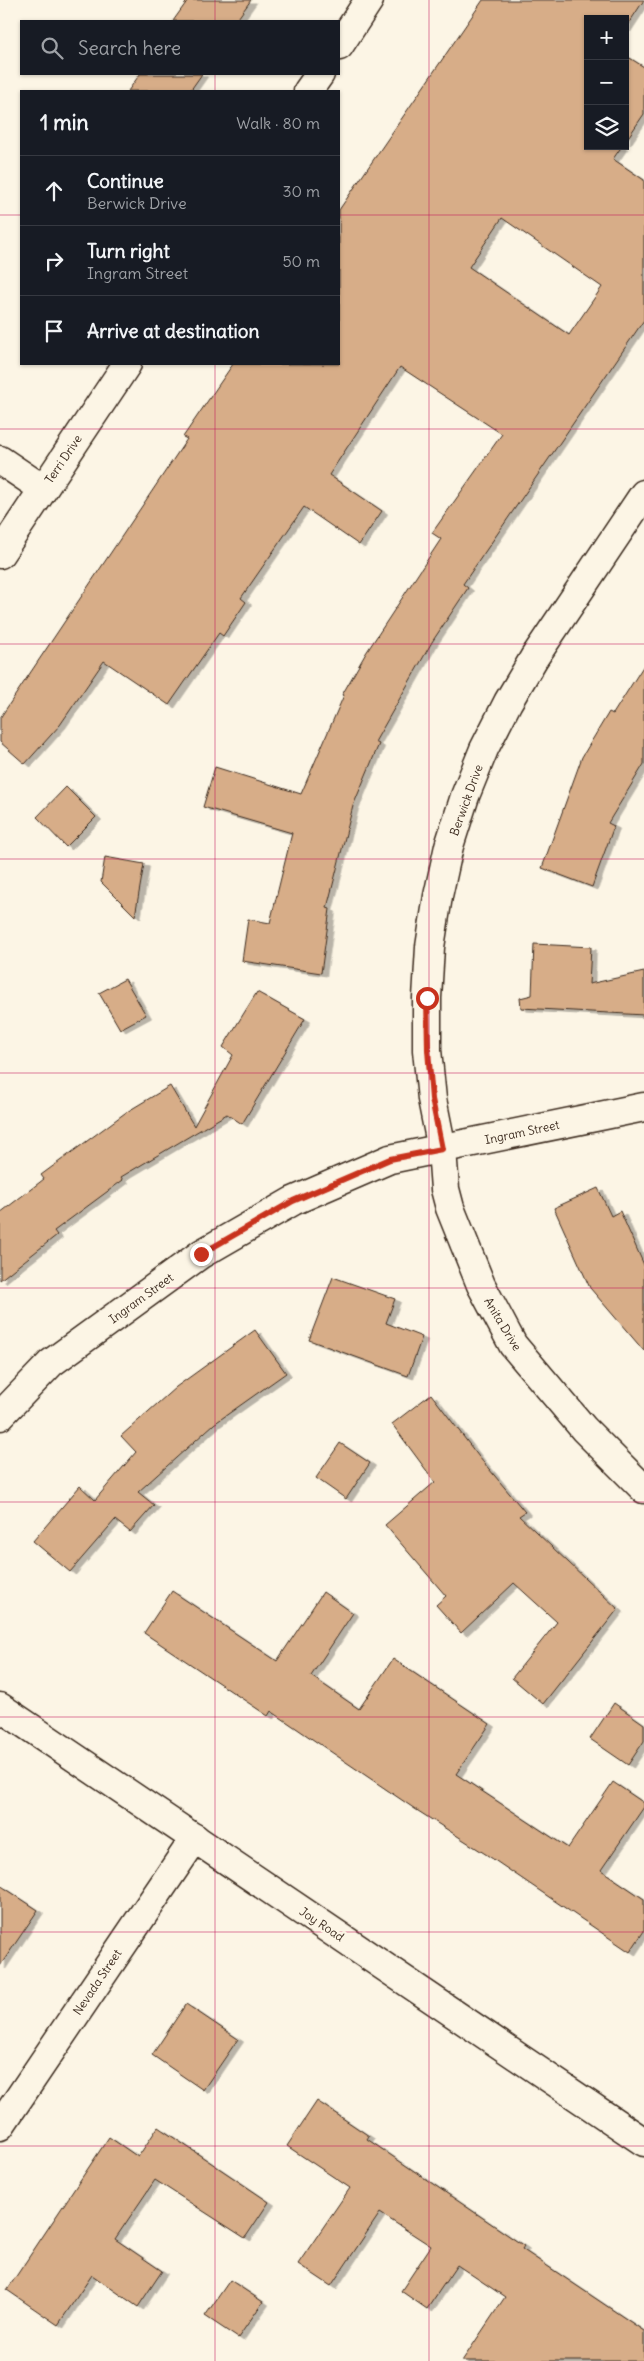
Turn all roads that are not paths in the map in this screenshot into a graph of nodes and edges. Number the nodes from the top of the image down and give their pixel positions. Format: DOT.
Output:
graph roads {
  1 [pos="369,0"];
  2 [pos="340,44"];
  3 [pos="319,75"];
  4 [pos="309,90"];
  5 [pos="126,365"];
  6 [pos="0,460"];
  7 [pos="43,490"];
  8 [pos="644,494"];
  9 [pos="0,554"];
  10 [pos="644,1107"];
  11 [pos="442,1149"];
  12 [pos="0,1416"];
  13 [pos="644,1489"];
  14 [pos="0,1707"];
  15 [pos="194,1838"];
  16 [pos="0,2126"];
  17 [pos="644,2142"];
  1 -- 2 [label="street"];
  3 -- 4 [label="street"];
  5 -- 7 [label="street, Terri Drive"];
  6 -- 7 [label="street"];
  7 -- 9 [label="street, Terri Drive"];
  8 -- 11 [label="street, Berwick Drive"];
  10 -- 11 [label="street, Ingram Street"];
  11 -- 12 [label="street, Ingram Street"];
  11 -- 13 [label="street, Anita Drive"];
  14 -- 15 [label="street, Joy Road"];
  15 -- 16 [label="street, Nevada Street"];
  15 -- 17 [label="street, Joy Road"];
}
